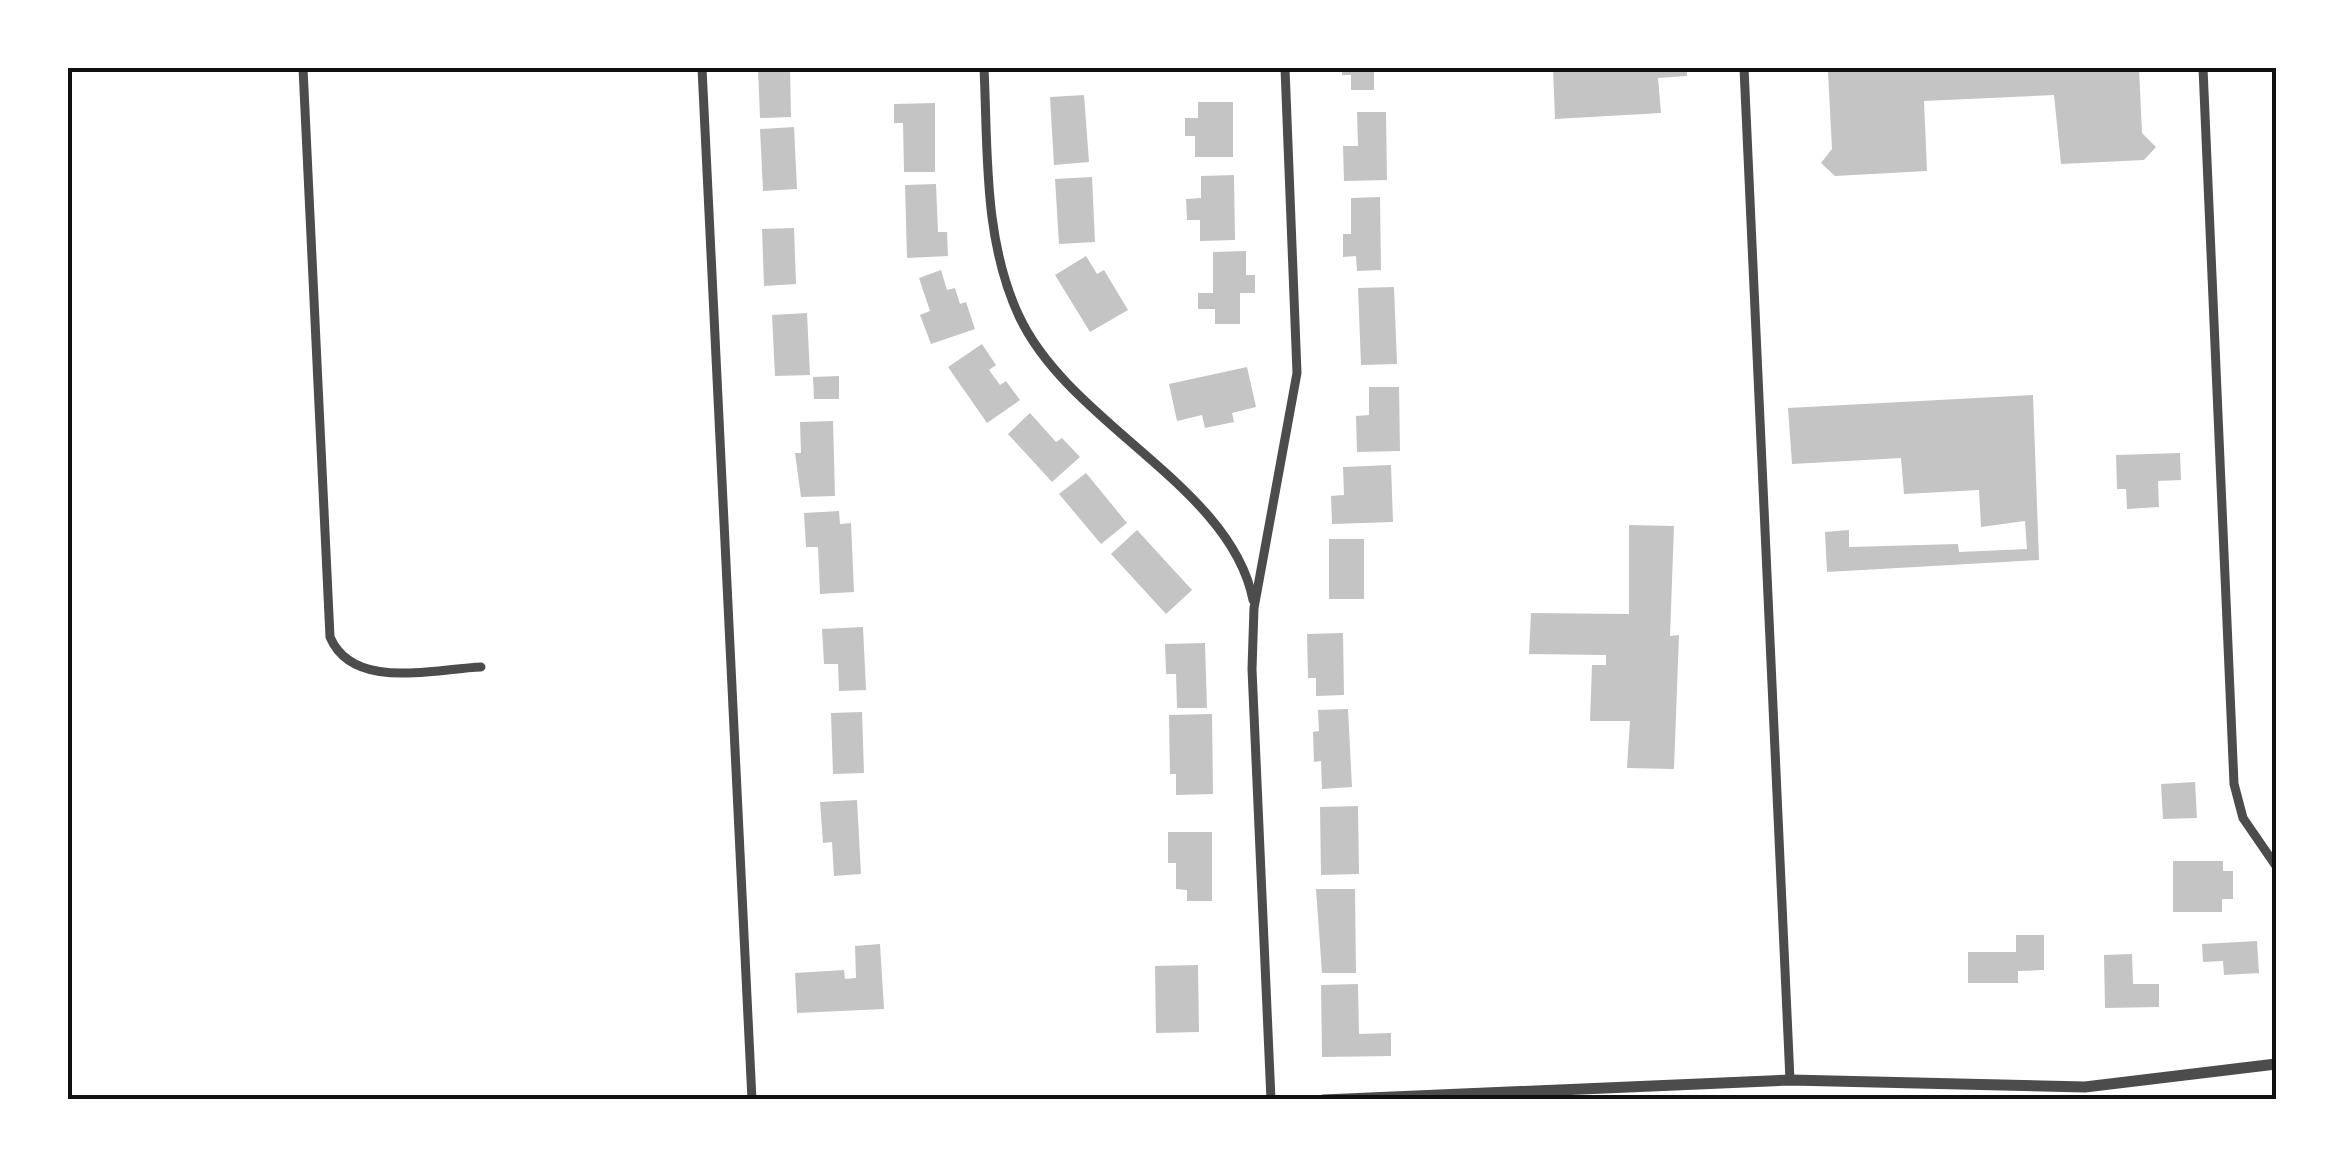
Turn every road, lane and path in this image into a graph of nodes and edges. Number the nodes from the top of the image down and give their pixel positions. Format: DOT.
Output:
graph roads {
  1 [pos="303,68"];
  2 [pos="702,68"];
  3 [pos="984,68"];
  4 [pos="1285,68"];
  5 [pos="1744,68"];
  6 [pos="2203,68"];
  7 [pos="1254,608"];
  8 [pos="480,667"];
  9 [pos="2276,866"];
  10 [pos="2276,1064"];
  11 [pos="1790,1080"];
  12 [pos="1638,1093"];
  13 [pos="752,1100"];
  14 [pos="1271,1100"];
  15 [pos="1323,1100"];
  1 -- 8 [label="street"];
  2 -- 13 [label="street"];
  3 -- 7 [label="street"];
  4 -- 7 [label="street"];
  5 -- 11 [label="street"];
  6 -- 9 [label="street"];
  7 -- 14 [label="street"];
  10 -- 11 [label="street"];
  11 -- 12 [label="street"];
  12 -- 15 [label="street"];
}
